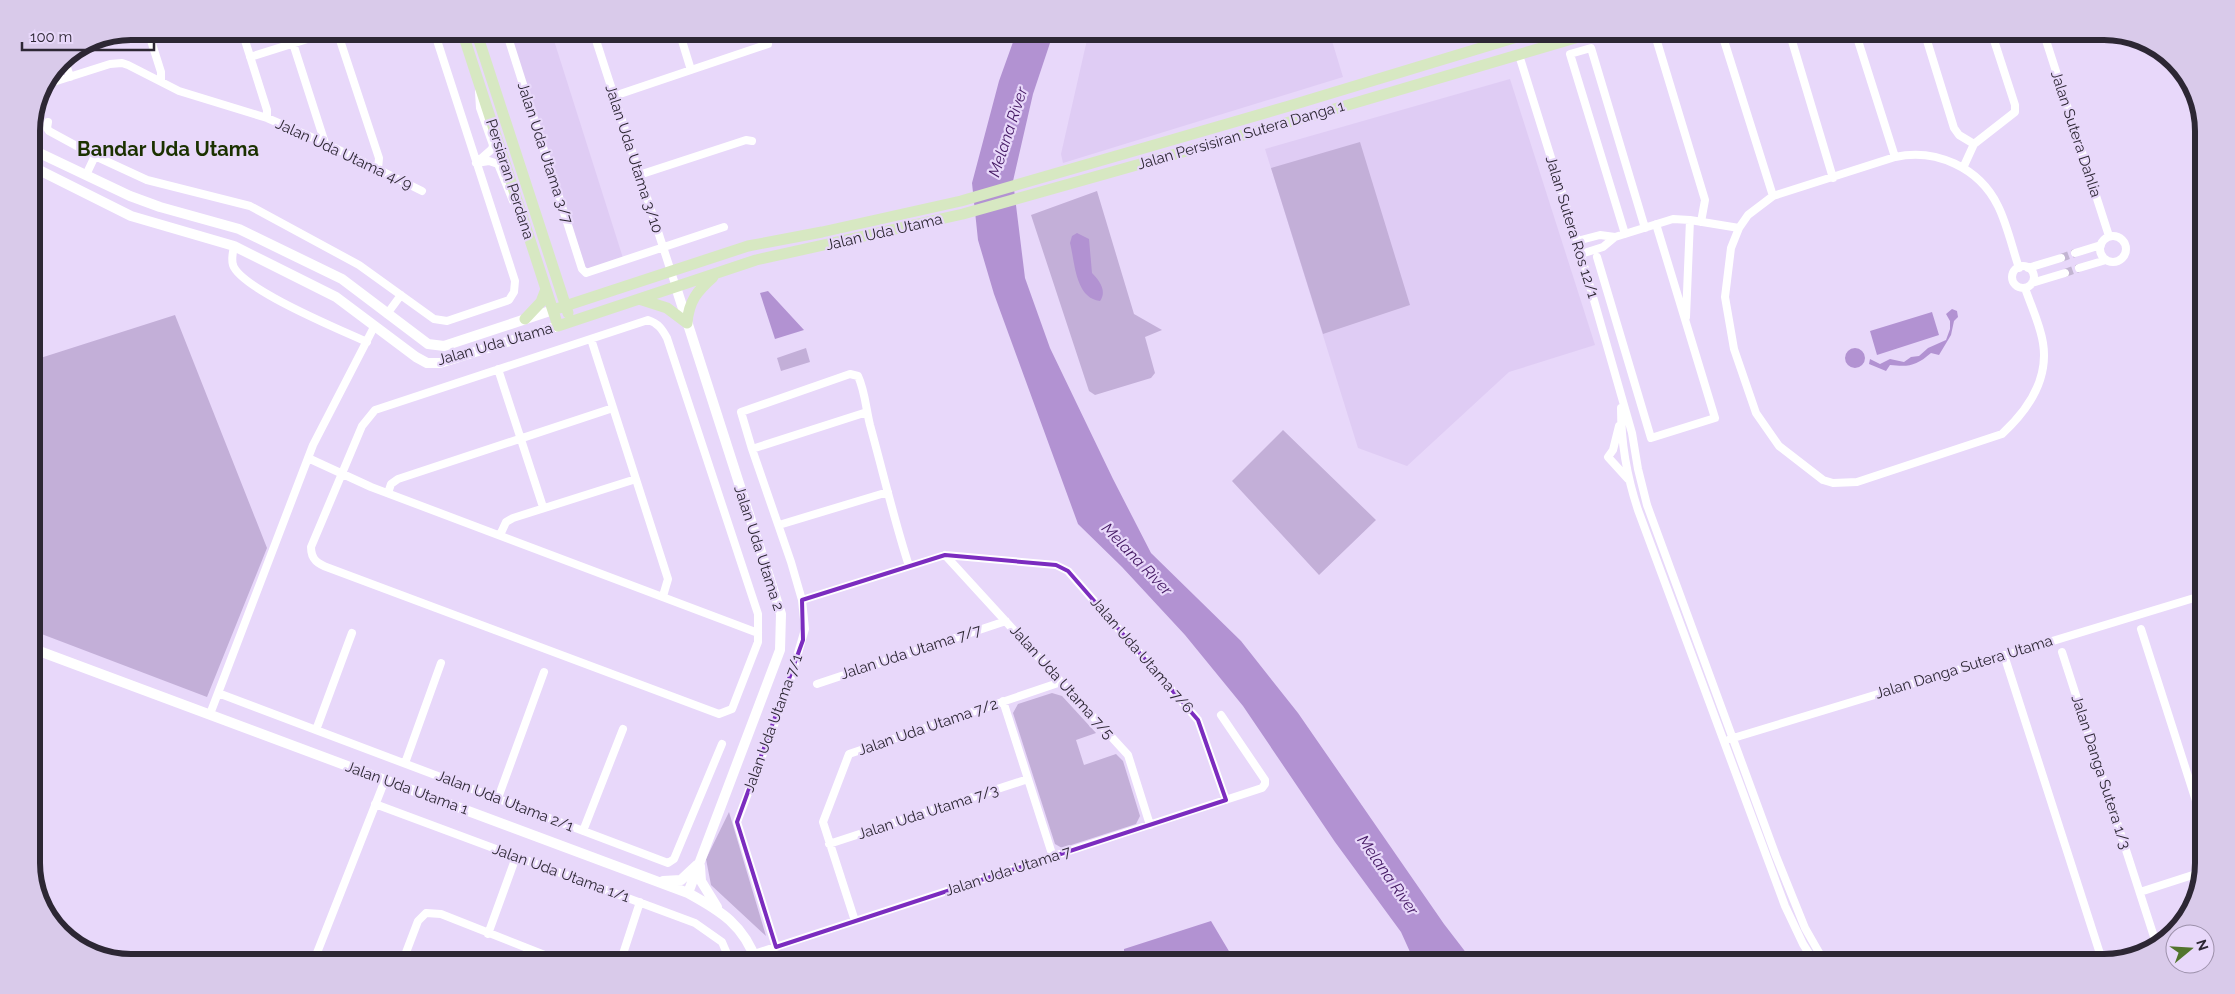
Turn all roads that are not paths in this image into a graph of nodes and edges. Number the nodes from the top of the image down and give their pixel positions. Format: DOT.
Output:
graph roads {
  1 [pos="151,40"];
  2 [pos="245,40"];
  3 [pos="292,40"];
  4 [pos="305,40"];
  5 [pos="340,40"];
  6 [pos="437,40"];
  7 [pos="465,40"];
  8 [pos="479,40"];
  9 [pos="509,40"];
  10 [pos="595,40"];
  11 [pos="682,40"];
  12 [pos="767,40"];
  13 [pos="1497,40"];
  14 [pos="1514,40"];
  15 [pos="1569,40"];
  16 [pos="1657,40"];
  17 [pos="1724,40"];
  18 [pos="1792,40"];
  19 [pos="1858,40"];
  20 [pos="1927,40"];
  21 [pos="1995,40"];
  22 [pos="2046,40"];
  23 [pos="293,44"];
  24 [pos="1519,55"];
  25 [pos="250,57"];
  26 [pos="67,67"];
  27 [pos="691,70"];
  28 [pos="70,77"];
  29 [pos="161,81"];
  30 [pos="55,82"];
  31 [pos="480,86"];
  32 [pos="614,96"];
  33 [pos="267,118"];
  34 [pos="48,122"];
  35 [pos="752,141"];
  36 [pos="325,143"];
  37 [pos="1974,144"];
  38 [pos="40,153"];
  39 [pos="96,156"];
  40 [pos="1895,157"];
  41 [pos="476,163"];
  42 [pos="1963,168"];
  43 [pos="378,169"];
  44 [pos="40,172"];
  45 [pos="86,175"];
  46 [pos="639,175"];
  47 [pos="1833,178"];
  48 [pos="422,191"];
  49 [pos="1773,196"];
  50 [pos="961,201"];
  51 [pos="963,214"];
  52 [pos="522,215"];
  53 [pos="1690,220"];
  54 [pos="1701,222"];
  55 [pos="1656,224"];
  56 [pos="724,227"];
  57 [pos="1645,228"];
  58 [pos="1739,228"];
  59 [pos="1625,234"];
  60 [pos="2110,236"];
  61 [pos="1615,237"];
  62 [pos="1577,241"];
  63 [pos="2101,245"];
  64 [pos="234,246"];
  65 [pos="663,248"];
  66 [pos="2074,253"];
  67 [pos="1581,254"];
  68 [pos="1598,257"];
  69 [pos="2061,258"];
  70 [pos="2106,260"];
  71 [pos="2019,268"];
  72 [pos="2028,268"];
  73 [pos="2079,268"];
  74 [pos="671,272"];
  75 [pos="718,272"];
  76 [pos="2066,273"];
  77 [pos="2029,285"];
  78 [pos="559,286"];
  79 [pos="676,287"];
  80 [pos="546,289"];
  81 [pos="401,295"];
  82 [pos="591,298"];
  83 [pos="639,299"];
  84 [pos="566,306"];
  85 [pos="553,310"];
  86 [pos="387,314"];
  87 [pos="525,319"];
  88 [pos="571,322"];
  89 [pos="687,323"];
  90 [pos="1686,324"];
  91 [pos="558,326"];
  92 [pos="374,327"];
  93 [pos="591,338"];
  94 [pos="367,342"];
  95 [pos="498,369"];
  96 [pos="1621,400"];
  97 [pos="613,408"];
  98 [pos="867,412"];
  99 [pos="1621,420"];
  100 [pos="521,438"];
  101 [pos="1635,448"];
  102 [pos="752,449"];
  103 [pos="1624,451"];
  104 [pos="308,458"];
  105 [pos="342,474"];
  106 [pos="636,479"];
  107 [pos="1629,481"];
  108 [pos="888,492"];
  109 [pos="388,493"];
  110 [pos="543,507"];
  111 [pos="779,525"];
  112 [pos="500,535"];
  113 [pos="945,555"];
  114 [pos="909,566"];
  115 [pos="662,596"];
  116 [pos="2195,598"];
  117 [pos="802,600"];
  118 [pos="1006,621"];
  119 [pos="2141,629"];
  120 [pos="352,633"];
  121 [pos="758,633"];
  122 [pos="1698,640"];
  123 [pos="1688,644"];
  124 [pos="40,651"];
  125 [pos="2062,652"];
  126 [pos="2004,655"];
  127 [pos="441,663"];
  128 [pos="544,672"];
  129 [pos="1061,682"];
  130 [pos="817,684"];
  131 [pos="218,693"];
  132 [pos="1003,701"];
  133 [pos="210,714"];
  134 [pos="1221,715"];
  135 [pos="623,729"];
  136 [pos="316,730"];
  137 [pos="1732,737"];
  138 [pos="1724,740"];
  139 [pos="722,744"];
  140 [pos="405,764"];
  141 [pos="1028,779"];
  142 [pos="385,780"];
  143 [pos="498,798"];
  144 [pos="2195,798"];
  145 [pos="1226,800"];
  146 [pos="375,804"];
  147 [pos="1150,825"];
  148 [pos="583,831"];
  149 [pos="829,844"];
  150 [pos="516,856"];
  151 [pos="1053,857"];
  152 [pos="700,863"];
  153 [pos="2194,875"];
  154 [pos="658,882"];
  155 [pos="2140,892"];
  156 [pos="688,893"];
  157 [pos="640,902"];
  158 [pos="718,909"];
  159 [pos="854,921"];
  160 [pos="488,934"];
  161 [pos="2155,938"];
  162 [pos="776,947"];
  163 [pos="317,954"];
  164 [pos="405,954"];
  165 [pos="541,954"];
  166 [pos="623,954"];
  167 [pos="727,954"];
  168 [pos="753,954"];
  169 [pos="763,954"];
  170 [pos="1809,954"];
  171 [pos="1820,954"];
  172 [pos="2100,954"];
  1 -- 29 [label="street"];
  2 -- 25 [label="street"];
  3 -- 23 [label="street"];
  4 -- 23 [label="street"];
  5 -- 43 [label="street"];
  6 -- 41 [label="street"];
  7 -- 31 [label="main road, Persiaran Perdana"];
  8 -- 78 [label="main road, Persiaran Perdana"];
  9 -- 65 [label="street, Jalan Uda Utama 3/7"];
  10 -- 32 [label="street, Jalan Uda Utama 3/10"];
  11 -- 27 [label="street"];
  12 -- 27 [label="street"];
  13 -- 50 [label="main road, Jalan Persisiran Sutera Danga 1"];
  14 -- 24 [label="main road"];
  15 -- 24 [label="main road, Jalan Persisiran Sutera Danga 1"];
  16 -- 54 [label="street"];
  17 -- 49 [label="street"];
  18 -- 47 [label="street"];
  19 -- 40 [label="street"];
  20 -- 37 [label="street"];
  21 -- 37 [label="street"];
  22 -- 60 [label="street, Jalan Sutera Dahlia"];
  23 -- 25 [label="street"];
  23 -- 36 [label="street"];
  24 -- 51 [label="main road, Jalan Persisiran Sutera Danga 1"];
  24 -- 62 [label="street, Jalan Sutera Ros 12/1"];
  25 -- 33 [label="street"];
  26 -- 28 [label="street"];
  27 -- 32 [label="street"];
  28 -- 29 [label="street, Jalan Uda Utama 4/9"];
  28 -- 30 [label="street, Jalan Uda Utama 4/9"];
  29 -- 33 [label="street, Jalan Uda Utama 4/9"];
  31 -- 41 [label="street"];
  31 -- 52 [label="main road, Persiaran Perdana"];
  32 -- 46 [label="street, Jalan Uda Utama 3/10"];
  33 -- 36 [label="street, Jalan Uda Utama 4/9"];
  34 -- 39 [label="street"];
  35 -- 46 [label="street"];
  36 -- 43 [label="street, Jalan Uda Utama 4/9"];
  37 -- 42 [label="street"];
  38 -- 45 [label="street, Jalan Uda Utama"];
  39 -- 45 [label="street"];
  39 -- 81 [label="street"];
  40 -- 42 [label="street"];
  40 -- 47 [label="street"];
  41 -- 52 [label="street"];
  41 -- 81 [label="street"];
  42 -- 71 [label="street"];
  43 -- 48 [label="street, Jalan Uda Utama 4/9"];
  44 -- 64 [label="street, Jalan Uda Utama"];
  45 -- 86 [label="street, Jalan Uda Utama"];
  46 -- 65 [label="street, Jalan Uda Utama 3/10"];
  47 -- 49 [label="street"];
  49 -- 58 [label="street"];
  50 -- 74 [label="main road, Jalan Uda Utama"];
  51 -- 75 [label="main road, Jalan Uda Utama"];
  52 -- 80 [label="main road, Persiaran Perdana"];
  53 -- 54 [label="street"];
  53 -- 55 [label="street"];
  53 -- 90 [label="street"];
  54 -- 58 [label="street"];
  55 -- 57 [label="street"];
  55 -- 90 [label="street"];
  56 -- 65 [label="street"];
  57 -- 59 [label="street"];
  57 -- 59 [label="street"];
  58 -- 77 [label="street"];
  59 -- 61 [label="street"];
  60 -- 63 [label="street"];
  60 -- 70 [label="street"];
  61 -- 62 [label="street"];
  61 -- 67 [label="street"];
  62 -- 67 [label="street, Jalan Sutera Ros 12/1"];
  63 -- 66 [label="street"];
  63 -- 70 [label="street"];
  64 -- 92 [label="street, Jalan Uda Utama"];
  64 -- 94 [label="street"];
  65 -- 74 [label="street, Jalan Uda Utama 3/10"];
  67 -- 96 [label="street, Jalan Sutera Ros 12/1"];
  68 -- 90 [label="street, Jalan Sutera Ros 12/1"];
  69 -- 72 [label="street"];
  70 -- 73 [label="street"];
  71 -- 72 [label="street"];
  71 -- 77 [label="street"];
  72 -- 77 [label="street"];
  74 -- 79 [label="street, Jalan Uda Utama 3/10"];
  74 -- 82 [label="main road, Jalan Uda Utama"];
  75 -- 79 [label="main road, Jalan Uda Utama"];
  75 -- 89 [label="main road"];
  76 -- 77 [label="street"];
  78 -- 82 [label="main road"];
  78 -- 84 [label="main road, Persiaran Perdana"];
  79 -- 83 [label="main road, Jalan Uda Utama"];
  79 -- 89 [label="street, Jalan Uda Utama 2"];
  80 -- 85 [label="main road, Persiaran Perdana"];
  80 -- 87 [label="main road"];
  81 -- 86 [label="street"];
  82 -- 84 [label="main road, Jalan Uda Utama"];
  83 -- 88 [label="main road, Jalan Uda Utama"];
  83 -- 89 [label="main road"];
  84 -- 85 [label="main road, Jalan Uda Utama"];
  84 -- 88 [label="main road, Persiaran Perdana"];
  85 -- 87 [label="street, Jalan Uda Utama"];
  85 -- 91 [label="main road, Persiaran Perdana"];
  86 -- 87 [label="street, Jalan Uda Utama"];
  88 -- 91 [label="main road, Jalan Uda Utama"];
  89 -- 152 [label="street, Jalan Uda Utama 2"];
  91 -- 92 [label="street, Jalan Uda Utama"];
  92 -- 94 [label="street"];
  93 -- 95 [label="street"];
  93 -- 97 [label="street"];
  93 -- 121 [label="street"];
  94 -- 104 [label="street"];
  95 -- 100 [label="street"];
  95 -- 105 [label="street"];
  96 -- 99 [label="street, Jalan Sutera Ros 12/1"];
  96 -- 101 [label="street, Jalan Sutera Ros 12/1"];
  97 -- 100 [label="street"];
  97 -- 106 [label="street"];
  98 -- 102 [label="street"];
  98 -- 102 [label="street, Jalan Uda Utama 7/1"];
  98 -- 108 [label="street"];
  99 -- 103 [label="street, Jalan Sutera Ros 12/1"];
  99 -- 107 [label="street"];
  100 -- 109 [label="street"];
  100 -- 110 [label="street"];
  101 -- 103 [label="street"];
  101 -- 122 [label="street, Jalan Sutera Ros 12/1"];
  102 -- 111 [label="street, Jalan Uda Utama 7/1"];
  103 -- 107 [label="street, Jalan Sutera Ros 12/1"];
  104 -- 105 [label="street"];
  104 -- 131 [label="street"];
  105 -- 109 [label="street"];
  105 -- 121 [label="street"];
  106 -- 110 [label="street"];
  106 -- 115 [label="street"];
  107 -- 123 [label="street"];
  108 -- 111 [label="street"];
  108 -- 114 [label="street"];
  109 -- 112 [label="street"];
  110 -- 112 [label="street"];
  111 -- 117 [label="street, Jalan Uda Utama 7/1"];
  112 -- 115 [label="street"];
  113 -- 114 [label="street"];
  113 -- 118 [label="street, Jalan Uda Utama 7/5"];
  113 -- 145 [label="street, Jalan Uda Utama 7/6"];
  114 -- 117 [label="street"];
  115 -- 121 [label="street"];
  116 -- 126 [label="street, Jalan Danga Sutera Utama"];
  117 -- 162 [label="street, Jalan Uda Utama 7/1"];
  118 -- 129 [label="street, Jalan Uda Utama 7/5"];
  118 -- 130 [label="street, Jalan Uda Utama 7/7"];
  119 -- 144 [label="street"];
  120 -- 136 [label="street"];
  122 -- 123 [label="street"];
  122 -- 137 [label="street, Jalan Sutera Ros 12/1"];
  123 -- 138 [label="street"];
  124 -- 133 [label="street, Jalan Uda Utama 1"];
  125 -- 155 [label="street, Jalan Danga Sutera 1/3"];
  126 -- 137 [label="street, Jalan Danga Sutera Utama"];
  126 -- 172 [label="street"];
  127 -- 140 [label="street"];
  128 -- 143 [label="street"];
  129 -- 132 [label="street, Jalan Uda Utama 7/2"];
  129 -- 147 [label="street, Jalan Uda Utama 7/5"];
  131 -- 133 [label="street"];
  131 -- 136 [label="street, Jalan Uda Utama 2/1"];
  132 -- 141 [label="street"];
  132 -- 149 [label="street, Jalan Uda Utama 7/2"];
  133 -- 142 [label="street, Jalan Uda Utama 1"];
  134 -- 145 [label="street, Jalan Uda Utama 7"];
  135 -- 148 [label="street"];
  136 -- 140 [label="street, Jalan Uda Utama 2/1"];
  137 -- 138 [label="street, Jalan Danga Sutera Utama"];
  137 -- 171 [label="street, Jalan Sutera Ros 12/1"];
  138 -- 170 [label="street"];
  139 -- 148 [label="street, Jalan Uda Utama 2/1"];
  140 -- 143 [label="street, Jalan Uda Utama 2/1"];
  141 -- 149 [label="street, Jalan Uda Utama 7/3"];
  141 -- 151 [label="street"];
  142 -- 146 [label="street"];
  142 -- 154 [label="street, Jalan Uda Utama 1"];
  143 -- 148 [label="street, Jalan Uda Utama 2/1"];
  145 -- 147 [label="street, Jalan Uda Utama 7"];
  146 -- 150 [label="street, Jalan Uda Utama 1/1"];
  146 -- 163 [label="street"];
  147 -- 151 [label="street, Jalan Uda Utama 7"];
  149 -- 159 [label="street, Jalan Uda Utama 7/2"];
  150 -- 157 [label="street, Jalan Uda Utama 1/1"];
  150 -- 160 [label="street"];
  151 -- 159 [label="street, Jalan Uda Utama 7"];
  152 -- 154 [label="street"];
  152 -- 156 [label="street, Jalan Uda Utama 2"];
  152 -- 158 [label="street"];
  153 -- 155 [label="street"];
  154 -- 156 [label="street, Jalan Uda Utama 1"];
  155 -- 161 [label="street, Jalan Danga Sutera 1/3"];
  156 -- 158 [label="street, Jalan Uda Utama 1"];
  157 -- 166 [label="street"];
  157 -- 167 [label="street, Jalan Uda Utama 1/1"];
  158 -- 168 [label="street, Jalan Uda Utama 1"];
  159 -- 162 [label="street, Jalan Uda Utama 7"];
  160 -- 164 [label="street"];
  160 -- 165 [label="street"];
  162 -- 169 [label="street, Jalan Uda Utama 7"];
}
